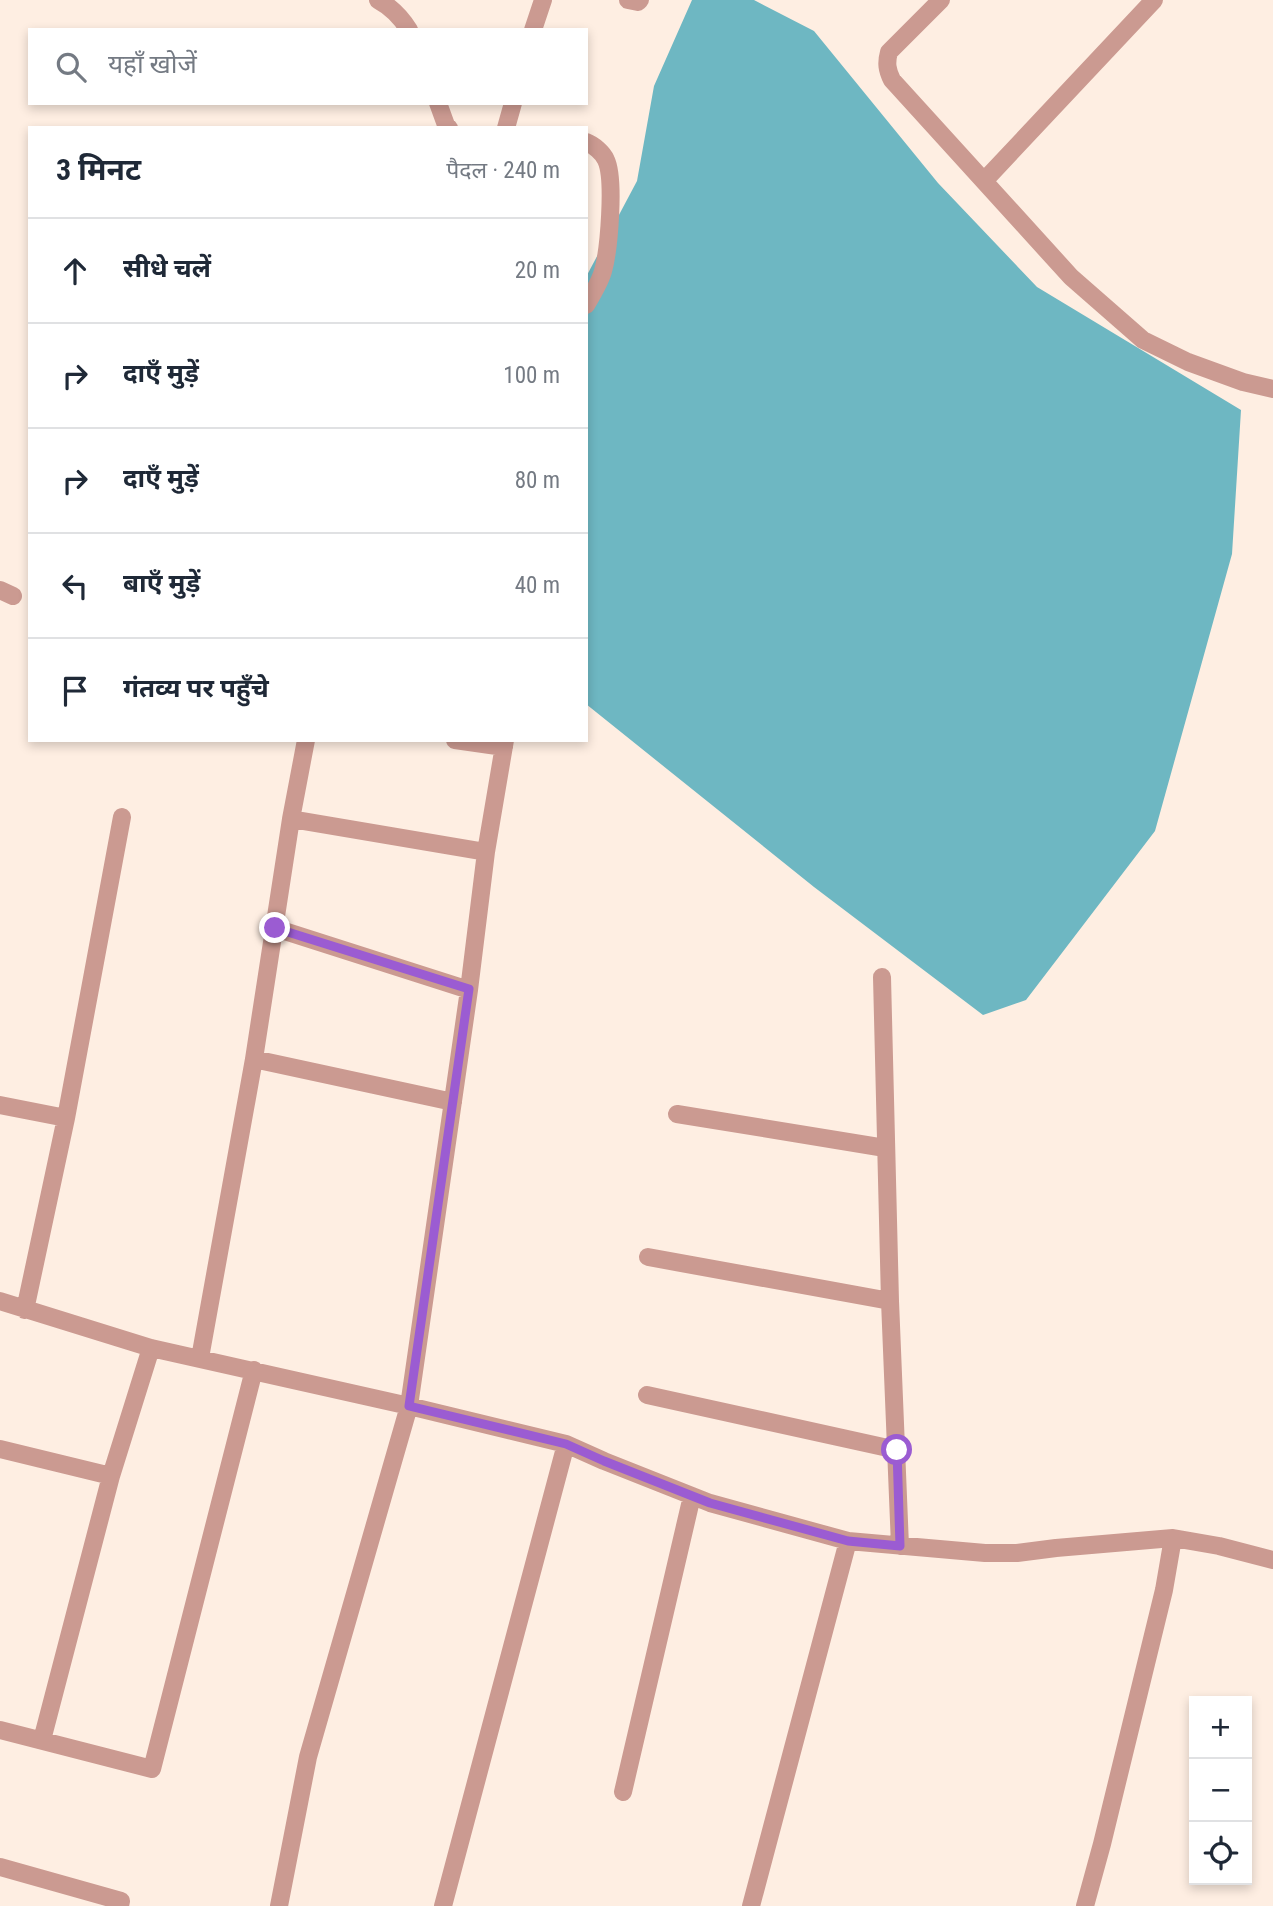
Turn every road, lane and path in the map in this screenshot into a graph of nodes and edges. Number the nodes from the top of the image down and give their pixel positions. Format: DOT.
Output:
graph roads {
  1 [pos="378,0"];
  2 [pos="543,0"];
  3 [pos="628,0"];
  4 [pos="640,0"];
  5 [pos="941,0"];
  6 [pos="1154,0"];
  7 [pos="408,28"];
  8 [pos="534,28"];
  9 [pos="439,105"];
  10 [pos="512,105"];
  11 [pos="448,126"];
  12 [pos="507,126"];
  13 [pos="588,143"];
  14 [pos="984,181"];
  15 [pos="588,301"];
  16 [pos="1273,389"];
  17 [pos="306,742"];
  18 [pos="480,742"];
  19 [pos="504,744"];
  20 [pos="122,817"];
  21 [pos="291,819"];
  22 [pos="486,852"];
  23 [pos="275,928"];
  24 [pos="882,977"];
  25 [pos="469,989"];
  26 [pos="254,1059"];
  27 [pos="453,1102"];
  28 [pos="0,1105"];
  29 [pos="677,1114"];
  30 [pos="66,1118"];
  31 [pos="885,1148"];
  32 [pos="648,1256"];
  33 [pos="0,1301"];
  34 [pos="890,1301"];
  35 [pos="25,1310"];
  36 [pos="151,1348"];
  37 [pos="200,1358"];
  38 [pos="254,1370"];
  39 [pos="647,1395"];
  40 [pos="409,1406"];
  41 [pos="566,1444"];
  42 [pos="0,1449"];
  43 [pos="897,1450"];
  44 [pos="111,1476"];
  45 [pos="692,1496"];
  46 [pos="1173,1538"];
  47 [pos="848,1541"];
  48 [pos="900,1546"];
  49 [pos="1273,1560"];
  50 [pos="0,1730"];
  51 [pos="42,1741"];
  52 [pos="622,1792"];
  53 [pos="0,1867"];
  54 [pos="120,1906"];
  55 [pos="279,1906"];
  56 [pos="443,1906"];
  57 [pos="751,1906"];
  58 [pos="1085,1906"];
  1 -- 7 [label="street"];
  2 -- 8 [label="street"];
  3 -- 4 [label="street"];
  5 -- 14 [label="street"];
  6 -- 14 [label="street"];
  9 -- 11 [label="street"];
  10 -- 12 [label="street"];
  13 -- 15 [label="street"];
  14 -- 16 [label="street"];
  17 -- 21 [label="street"];
  18 -- 19 [label="street"];
  19 -- 22 [label="street"];
  20 -- 30 [label="street"];
  21 -- 22 [label="street"];
  21 -- 23 [label="street"];
  22 -- 25 [label="street"];
  23 -- 25 [label="street"];
  23 -- 26 [label="street"];
  24 -- 31 [label="street"];
  25 -- 27 [label="street"];
  26 -- 27 [label="street"];
  26 -- 37 [label="street"];
  27 -- 40 [label="street"];
  28 -- 30 [label="street"];
  29 -- 31 [label="street"];
  30 -- 35 [label="street"];
  31 -- 34 [label="street"];
  32 -- 34 [label="street"];
  33 -- 35 [label="street"];
  34 -- 43 [label="street"];
  35 -- 36 [label="street"];
  36 -- 37 [label="street"];
  36 -- 44 [label="street"];
  37 -- 38 [label="street"];
  38 -- 40 [label="street"];
  38 -- 51 [label="street"];
  39 -- 43 [label="street"];
  40 -- 41 [label="street"];
  40 -- 55 [label="street"];
  41 -- 45 [label="street"];
  41 -- 56 [label="street"];
  42 -- 44 [label="street"];
  43 -- 48 [label="street"];
  44 -- 51 [label="street"];
  45 -- 47 [label="street"];
  45 -- 52 [label="street"];
  46 -- 48 [label="street"];
  46 -- 49 [label="street"];
  46 -- 58 [label="street"];
  47 -- 48 [label="street"];
  47 -- 57 [label="street"];
  50 -- 51 [label="street"];
  53 -- 54 [label="street"];
}
